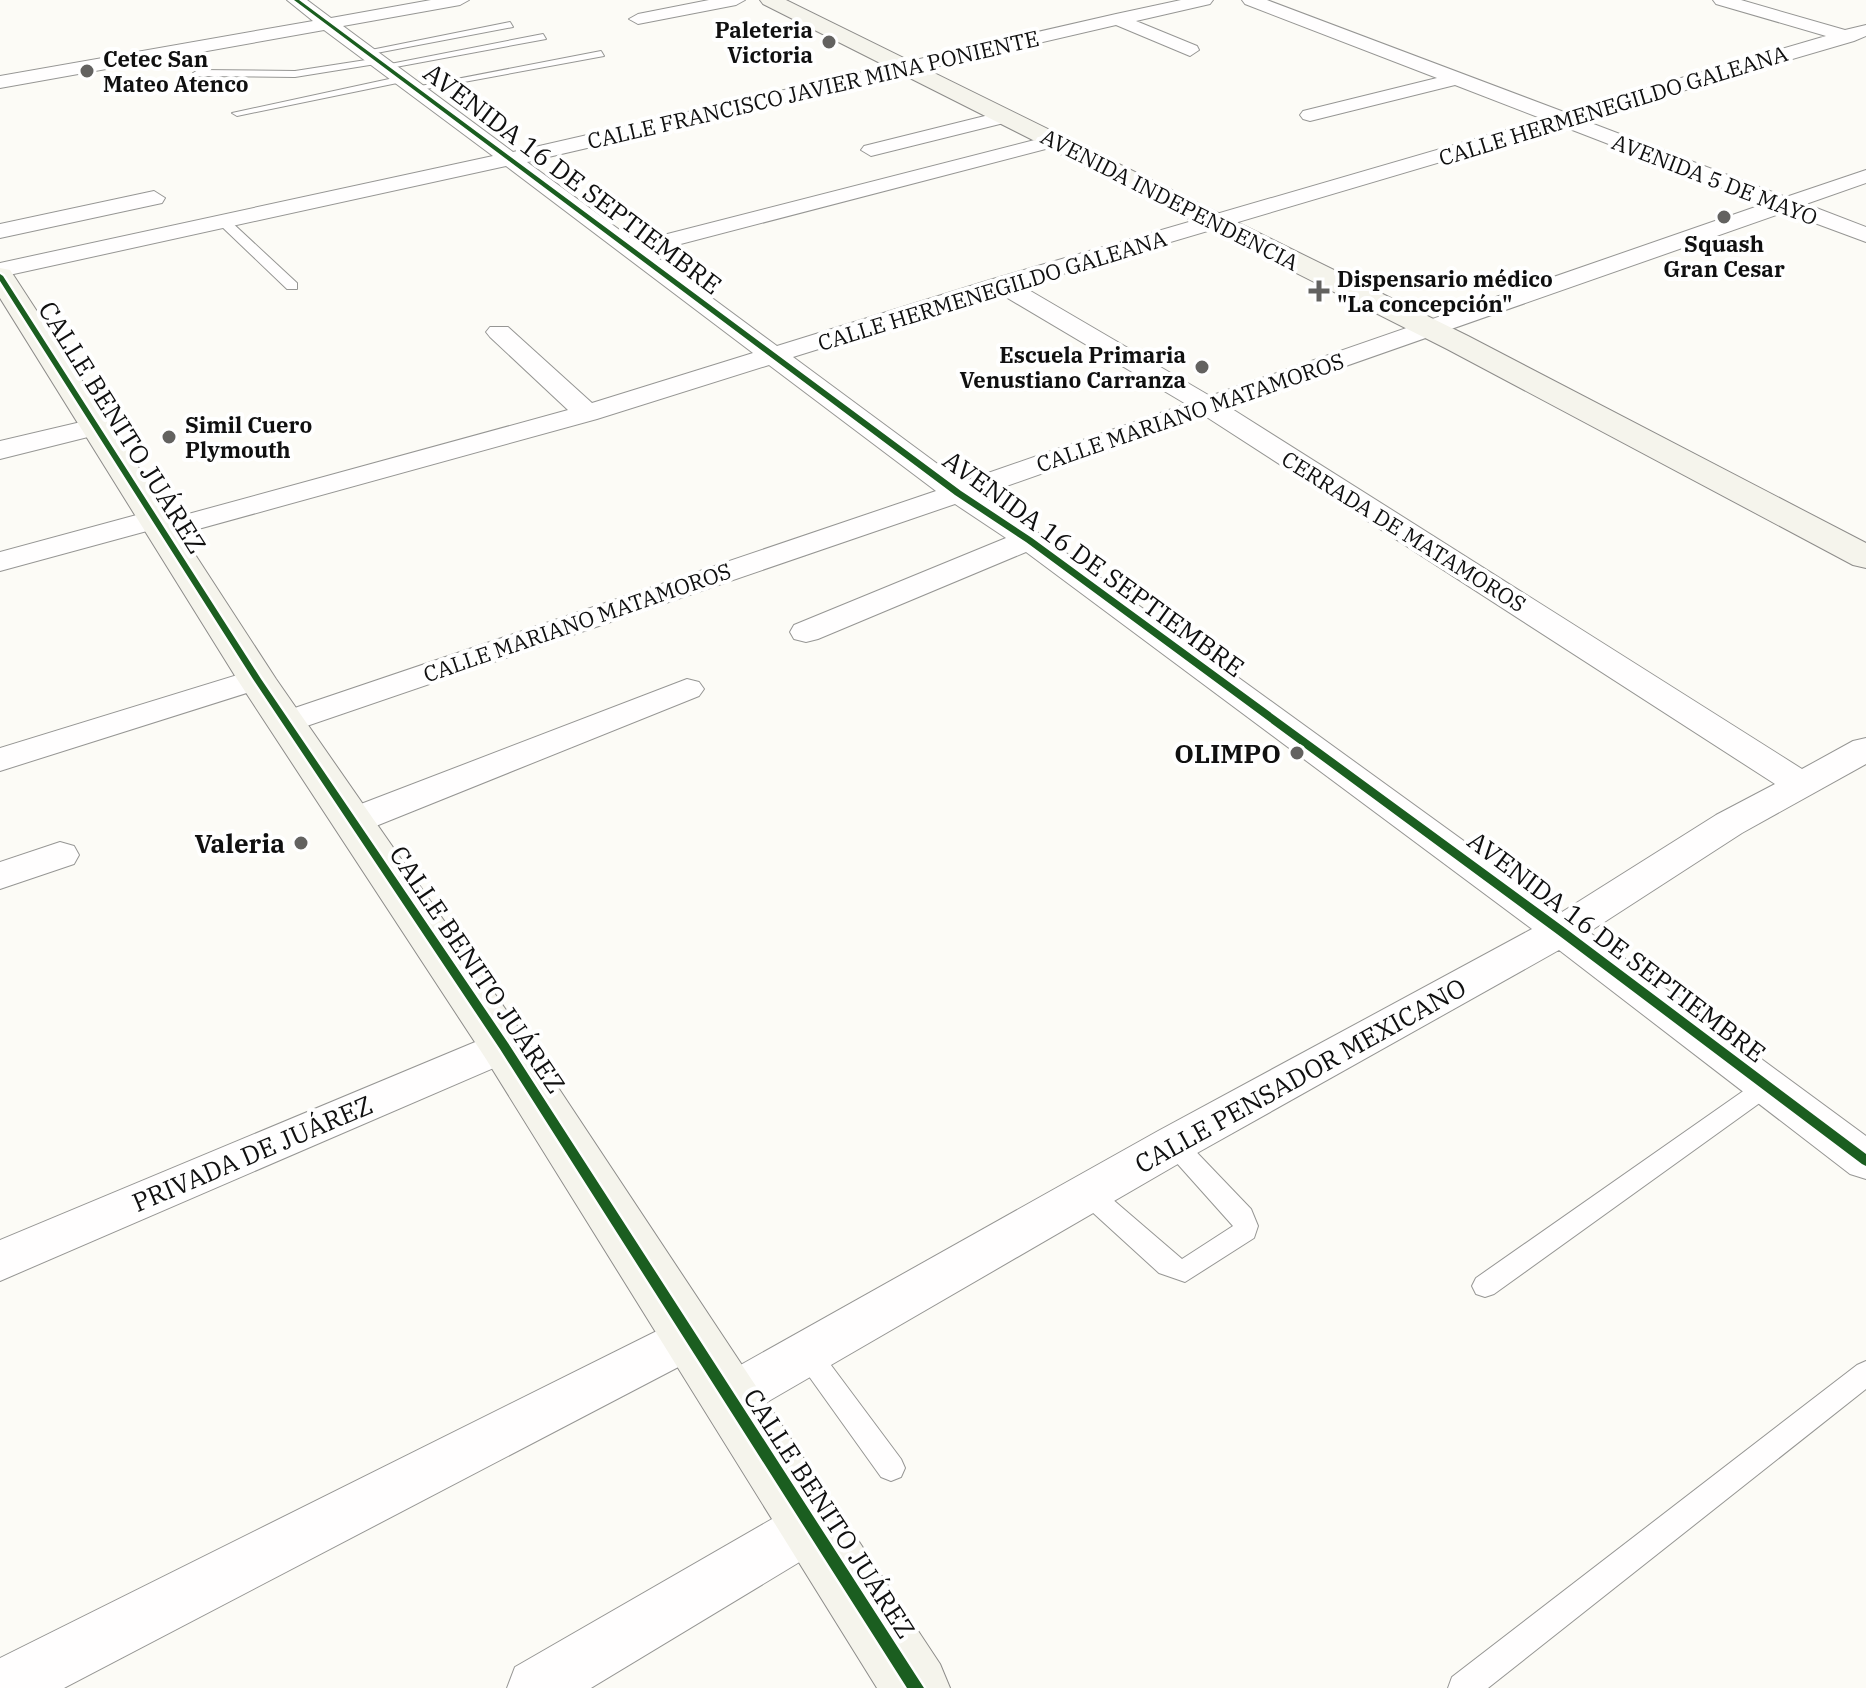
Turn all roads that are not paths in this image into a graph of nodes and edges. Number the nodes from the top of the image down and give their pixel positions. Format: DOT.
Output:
graph roads {
  1 [pos="296,0"];
  2 [pos="460,0"];
  3 [pos="736,0"];
  4 [pos="770,0"];
  5 [pos="1204,0"];
  6 [pos="1251,0"];
  7 [pos="1722,0"];
  8 [pos="638,19"];
  9 [pos="1116,19"];
  10 [pos="328,24"];
  11 [pos="510,25"];
  12 [pos="1859,36"];
  13 [pos="543,37"];
  14 [pos="1190,50"];
  15 [pos="601,54"];
  16 [pos="905,68"];
  17 [pos="390,69"];
  18 [pos="198,73"];
  19 [pos="1454,79"];
  20 [pos="0,82"];
  21 [pos="237,113"];
  22 [pos="1310,115"];
  23 [pos="1005,117"];
  24 [pos="1562,121"];
  25 [pos="1054,141"];
  26 [pos="871,150"];
  27 [pos="510,159"];
  28 [pos="1866,176"];
  29 [pos="154,198"];
  30 [pos="1784,205"];
  31 [pos="223,221"];
  32 [pos="1218,223"];
  33 [pos="0,231"];
  34 [pos="1866,235"];
  35 [pos="632,250"];
  36 [pos="0,273"];
  37 [pos="1002,284"];
  38 [pos="292,286"];
  39 [pos="1429,328"];
  40 [pos="499,332"];
  41 [pos="774,356"];
  42 [pos="1208,406"];
  43 [pos="587,413"];
  44 [pos="98,426"];
  45 [pos="0,450"];
  46 [pos="958,493"];
  47 [pos="159,524"];
  48 [pos="1029,540"];
  49 [pos="1866,557"];
  50 [pos="0,562"];
  51 [pos="806,632"];
  52 [pos="687,689"];
  53 [pos="271,700"];
  54 [pos="1866,749"];
  55 [pos="0,760"];
  56 [pos="1802,785"];
  57 [pos="353,821"];
  58 [pos="60,855"];
  59 [pos="0,876"];
  60 [pos="1561,931"];
  61 [pos="504,1046"];
  62 [pos="1767,1086"];
  63 [pos="1174,1144"];
  64 [pos="1866,1161"];
  65 [pos="1088,1193"];
  66 [pos="0,1261"];
  67 [pos="1485,1286"];
  68 [pos="691,1336"];
  69 [pos="807,1353"];
  70 [pos="1866,1373"];
  71 [pos="730,1397"];
  72 [pos="891,1468"];
  73 [pos="812,1525"];
  74 [pos="3,1688"];
  75 [pos="536,1688"];
  76 [pos="916,1688"];
  77 [pos="1463,1688"];
  1 -- 10 [label="street, AVENIDA 16 DE SEPTIEMBRE"];
  2 -- 10 [label="street"];
  3 -- 8 [label="street"];
  4 -- 16 [label="main road, AVENIDA INDEPENDENCIA"];
  5 -- 9 [label="street, CALLE FRANCISCO JAVIER MINA PONIENTE"];
  6 -- 19 [label="street, AVENIDA 5 DE MAYO"];
  7 -- 12 [label="street"];
  9 -- 14 [label="street"];
  9 -- 16 [label="street, CALLE FRANCISCO JAVIER MINA PONIENTE"];
  10 -- 17 [label="street, AVENIDA 16 DE SEPTIEMBRE"];
  10 -- 20 [label="street"];
  11 -- 17 [label="lane"];
  12 -- 24 [label="street, CALLE HERMENEGILDO GALEANA"];
  13 -- 17 [label="lane"];
  15 -- 17 [label="lane"];
  16 -- 23 [label="main road, AVENIDA INDEPENDENCIA"];
  16 -- 27 [label="street, CALLE FRANCISCO JAVIER MINA PONIENTE"];
  17 -- 18 [label="lane"];
  17 -- 21 [label="lane"];
  17 -- 27 [label="street, AVENIDA 16 DE SEPTIEMBRE"];
  19 -- 22 [label="street"];
  19 -- 24 [label="street, AVENIDA 5 DE MAYO"];
  23 -- 25 [label="main road, AVENIDA INDEPENDENCIA"];
  23 -- 26 [label="street"];
  24 -- 30 [label="street, AVENIDA 5 DE MAYO"];
  24 -- 32 [label="street, CALLE HERMENEGILDO GALEANA"];
  25 -- 32 [label="main road, AVENIDA INDEPENDENCIA"];
  25 -- 35 [label="street"];
  27 -- 31 [label="street, CALLE FRANCISCO JAVIER MINA PONIENTE"];
  27 -- 35 [label="street, AVENIDA 16 DE SEPTIEMBRE"];
  28 -- 30 [label="street, CALLE MARIANO MATAMOROS"];
  29 -- 33 [label="street"];
  30 -- 34 [label="street, AVENIDA 5 DE MAYO"];
  30 -- 39 [label="street, CALLE MARIANO MATAMOROS"];
  31 -- 36 [label="street, CALLE FRANCISCO JAVIER MINA PONIENTE"];
  31 -- 38 [label="lane"];
  32 -- 37 [label="street, CALLE HERMENEGILDO GALEANA"];
  32 -- 39 [label="main road, AVENIDA INDEPENDENCIA"];
  35 -- 41 [label="street, AVENIDA 16 DE SEPTIEMBRE"];
  36 -- 44 [label="main road, CALLE BENITO JUÁREZ"];
  37 -- 41 [label="street, CALLE HERMENEGILDO GALEANA"];
  37 -- 42 [label="street, CERRADA DE MATAMOROS"];
  39 -- 42 [label="street, CALLE MARIANO MATAMOROS"];
  39 -- 49 [label="main road, AVENIDA INDEPENDENCIA"];
  40 -- 43 [label="street"];
  41 -- 43 [label="street, CALLE HERMENEGILDO GALEANA"];
  41 -- 46 [label="street, AVENIDA 16 DE SEPTIEMBRE"];
  42 -- 46 [label="street, CALLE MARIANO MATAMOROS"];
  42 -- 56 [label="street, CERRADA DE MATAMOROS"];
  43 -- 47 [label="street, CALLE HERMENEGILDO GALEANA"];
  44 -- 45 [label="street"];
  44 -- 47 [label="main road, CALLE BENITO JUÁREZ"];
  46 -- 48 [label="street, AVENIDA 16 DE SEPTIEMBRE"];
  46 -- 53 [label="street, CALLE MARIANO MATAMOROS"];
  47 -- 50 [label="street, CALLE HERMENEGILDO GALEANA"];
  47 -- 53 [label="main road, CALLE BENITO JUÁREZ"];
  48 -- 51 [label="street"];
  48 -- 60 [label="street, AVENIDA 16 DE SEPTIEMBRE"];
  52 -- 57 [label="street"];
  53 -- 55 [label="street, CALLE MARIANO MATAMOROS"];
  53 -- 57 [label="main road, CALLE BENITO JUÁREZ"];
  54 -- 56 [label="street, CALLE PENSADOR MEXICANO"];
  56 -- 60 [label="street, CALLE PENSADOR MEXICANO"];
  57 -- 61 [label="main road, CALLE BENITO JUÁREZ"];
  58 -- 59 [label="street"];
  60 -- 62 [label="street, AVENIDA 16 DE SEPTIEMBRE"];
  60 -- 63 [label="street, CALLE PENSADOR MEXICANO"];
  61 -- 66 [label="street, PRIVADA DE JUÁREZ"];
  61 -- 68 [label="main road, CALLE BENITO JUÁREZ"];
  62 -- 64 [label="street, AVENIDA 16 DE SEPTIEMBRE"];
  62 -- 67 [label="lane"];
  63 -- 65 [label="street, CALLE PENSADOR MEXICANO"];
  63 -- 65 [label="lane"];
  65 -- 69 [label="street, CALLE PENSADOR MEXICANO"];
  68 -- 71 [label="main road, CALLE BENITO JUÁREZ"];
  68 -- 74 [label="street"];
  69 -- 71 [label="street, CALLE PENSADOR MEXICANO"];
  69 -- 72 [label="lane"];
  70 -- 77 [label="lane"];
  71 -- 73 [label="main road, CALLE BENITO JUÁREZ"];
  73 -- 75 [label="street"];
  73 -- 76 [label="main road, CALLE BENITO JUÁREZ"];
}
